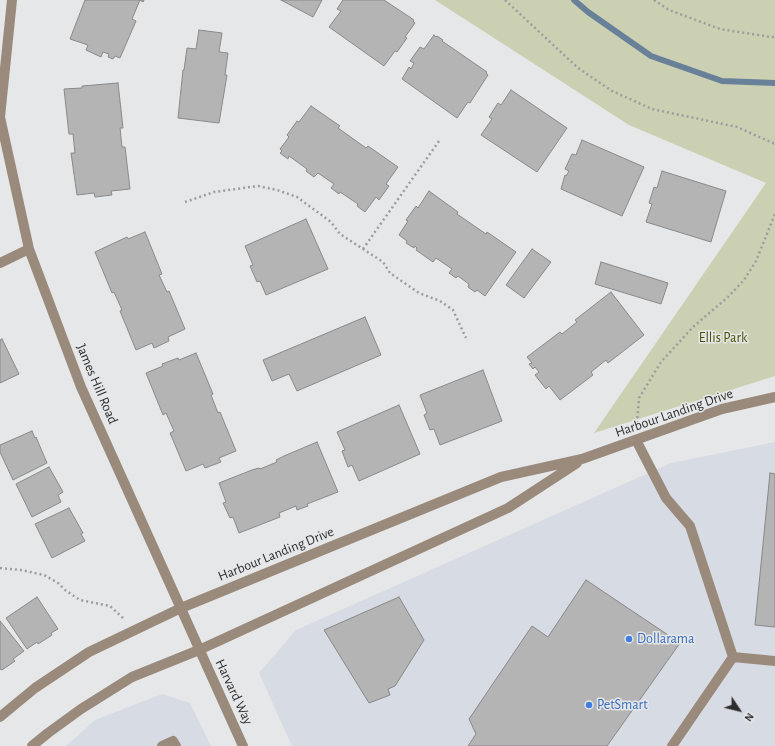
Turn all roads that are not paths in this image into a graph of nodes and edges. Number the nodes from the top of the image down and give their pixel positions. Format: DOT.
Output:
graph roads {
  1 [pos="12,0"];
  2 [pos="0,117"];
  3 [pos="29,249"];
  4 [pos="0,263"];
  5 [pos="775,396"];
  6 [pos="636,440"];
  7 [pos="582,459"];
  8 [pos="181,608"];
  9 [pos="199,650"];
  10 [pos="733,657"];
  11 [pos="775,661"];
  12 [pos="0,717"];
  13 [pos="32,746"];
  14 [pos="162,746"];
  15 [pos="176,746"];
  16 [pos="243,746"];
  17 [pos="672,746"];
  1 -- 2 [label="street, James Hill Road"];
  2 -- 3 [label="street, James Hill Road"];
  3 -- 4 [label="street"];
  3 -- 8 [label="street, James Hill Road"];
  5 -- 6 [label="street, Harbour Landing Drive"];
  6 -- 7 [label="street, Harbour Landing Drive"];
  6 -- 10 [label="street"];
  7 -- 8 [label="street, Harbour Landing Drive"];
  7 -- 9 [label="street, Harbour Landing Drive"];
  8 -- 9 [label="street, James Hill Road"];
  8 -- 12 [label="street, Harbour Landing Drive"];
  9 -- 13 [label="street, Harbour Landing Drive"];
  9 -- 16 [label="street, Harvard Way"];
  10 -- 11 [label="street"];
  10 -- 17 [label="street"];
  14 -- 15 [label="street"];
}
